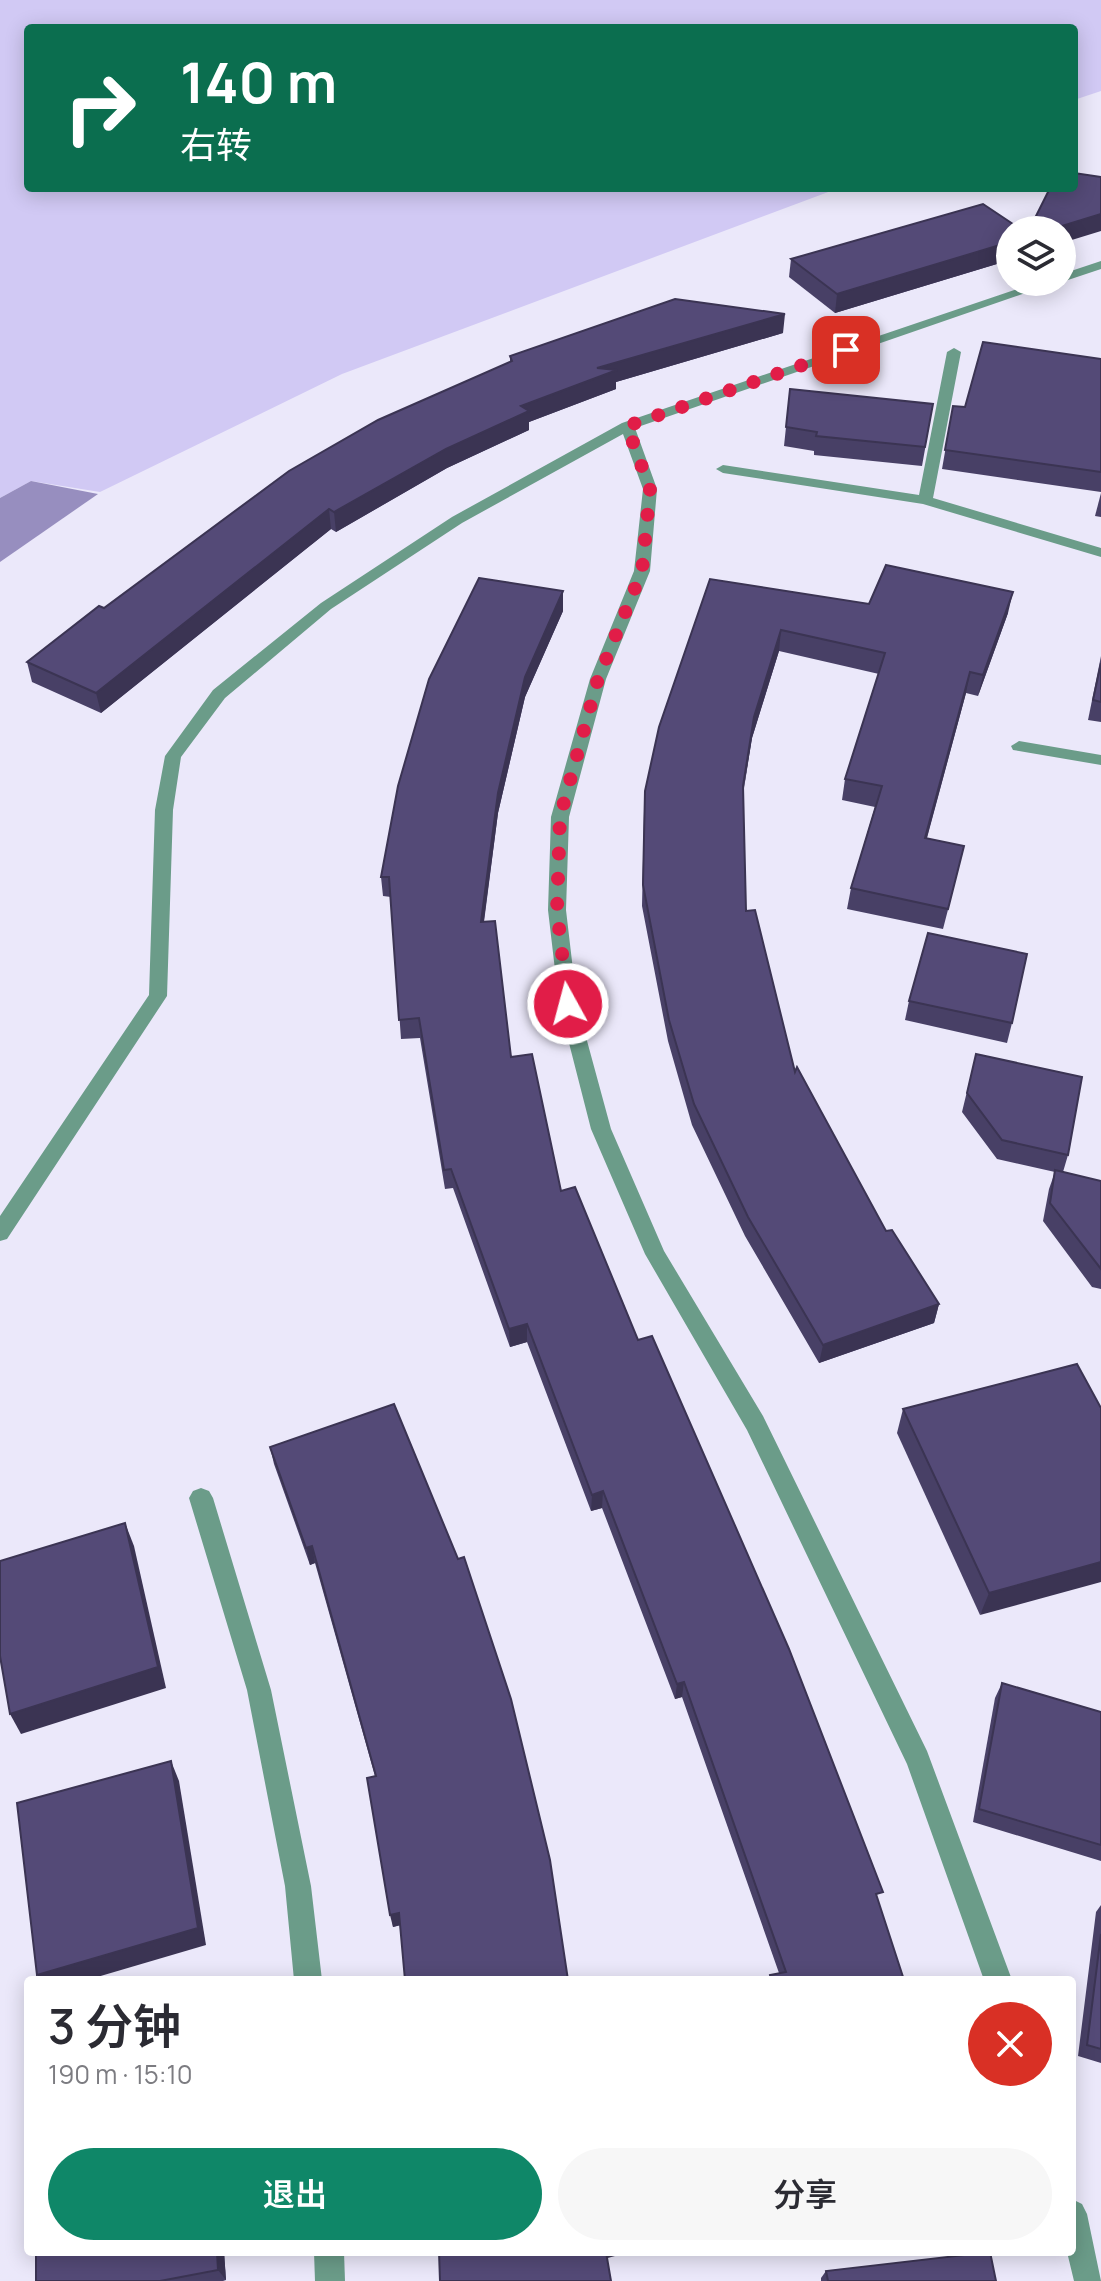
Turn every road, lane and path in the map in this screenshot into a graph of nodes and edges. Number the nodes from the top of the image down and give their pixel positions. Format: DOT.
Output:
graph roads {
  1 [pos="1101,265"];
  2 [pos="1076,273"];
  3 [pos="1009,296"];
  4 [pos="954,352"];
  5 [pos="627,426"];
  6 [pos="723,469"];
  7 [pos="925,500"];
  8 [pos="1101,553"];
  9 [pos="1019,746"];
  10 [pos="1101,760"];
  11 [pos="0,1233"];
  12 [pos="201,1498"];
  13 [pos="308,1976"];
  14 [pos="997,1976"];
  15 [pos="1076,2230"];
  16 [pos="329,2256"];
  17 [pos="330,2281"];
  18 [pos="1089,2281"];
  1 -- 2 [label="street"];
  3 -- 5 [label="street"];
  4 -- 7 [label="street"];
  5 -- 11 [label="street"];
  5 -- 14 [label="street"];
  6 -- 7 [label="street"];
  7 -- 8 [label="street"];
  9 -- 10 [label="street"];
  12 -- 13 [label="street"];
  15 -- 18 [label="street"];
  16 -- 17 [label="street"];
}
